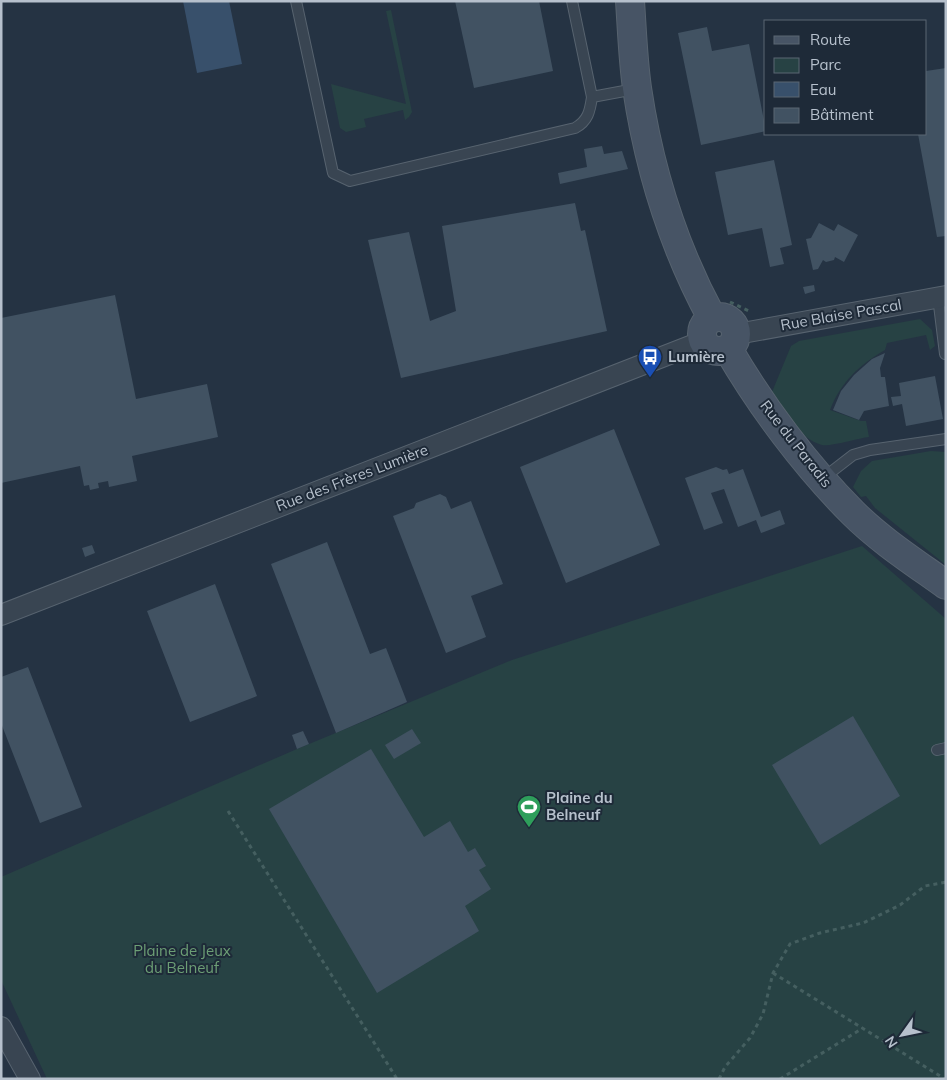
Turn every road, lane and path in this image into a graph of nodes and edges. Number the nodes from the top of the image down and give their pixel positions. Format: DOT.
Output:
graph roads {
  1 [pos="296,1"];
  2 [pos="572,1"];
  3 [pos="630,1"];
  4 [pos="637,88"];
  5 [pos="592,97"];
  6 [pos="942,297"];
  7 [pos="720,336"];
  8 [pos="945,354"];
  9 [pos="946,439"];
  10 [pos="822,479"];
  11 [pos="946,585"];
  12 [pos="1,615"];
  13 [pos="228,811"];
  14 [pos="946,882"];
  15 [pos="773,973"];
  16 [pos="1,1027"];
  17 [pos="863,1028"];
  18 [pos="30,1079"];
  19 [pos="397,1079"];
  20 [pos="719,1079"];
  21 [pos="780,1079"];
  22 [pos="945,1079"];
  1 -- 5 [label="lane"];
  2 -- 5 [label="lane"];
  3 -- 4 [label="street, Rue du Paradis"];
  4 -- 5 [label="lane"];
  4 -- 7 [label="street, Rue du Paradis"];
  6 -- 7 [label="street, Rue Blaise Pascal"];
  6 -- 8 [label="lane"];
  7 -- 10 [label="street, Rue du Paradis"];
  7 -- 12 [label="street, Rue des Frères Lumière"];
  9 -- 10 [label="lane"];
  10 -- 11 [label="street, Rue du Paradis"];
  13 -- 19 [label="path"];
  14 -- 15 [label="path"];
  15 -- 17 [label="path"];
  15 -- 20 [label="path"];
  16 -- 18 [label="street"];
  17 -- 21 [label="path"];
  17 -- 22 [label="path"];
}
